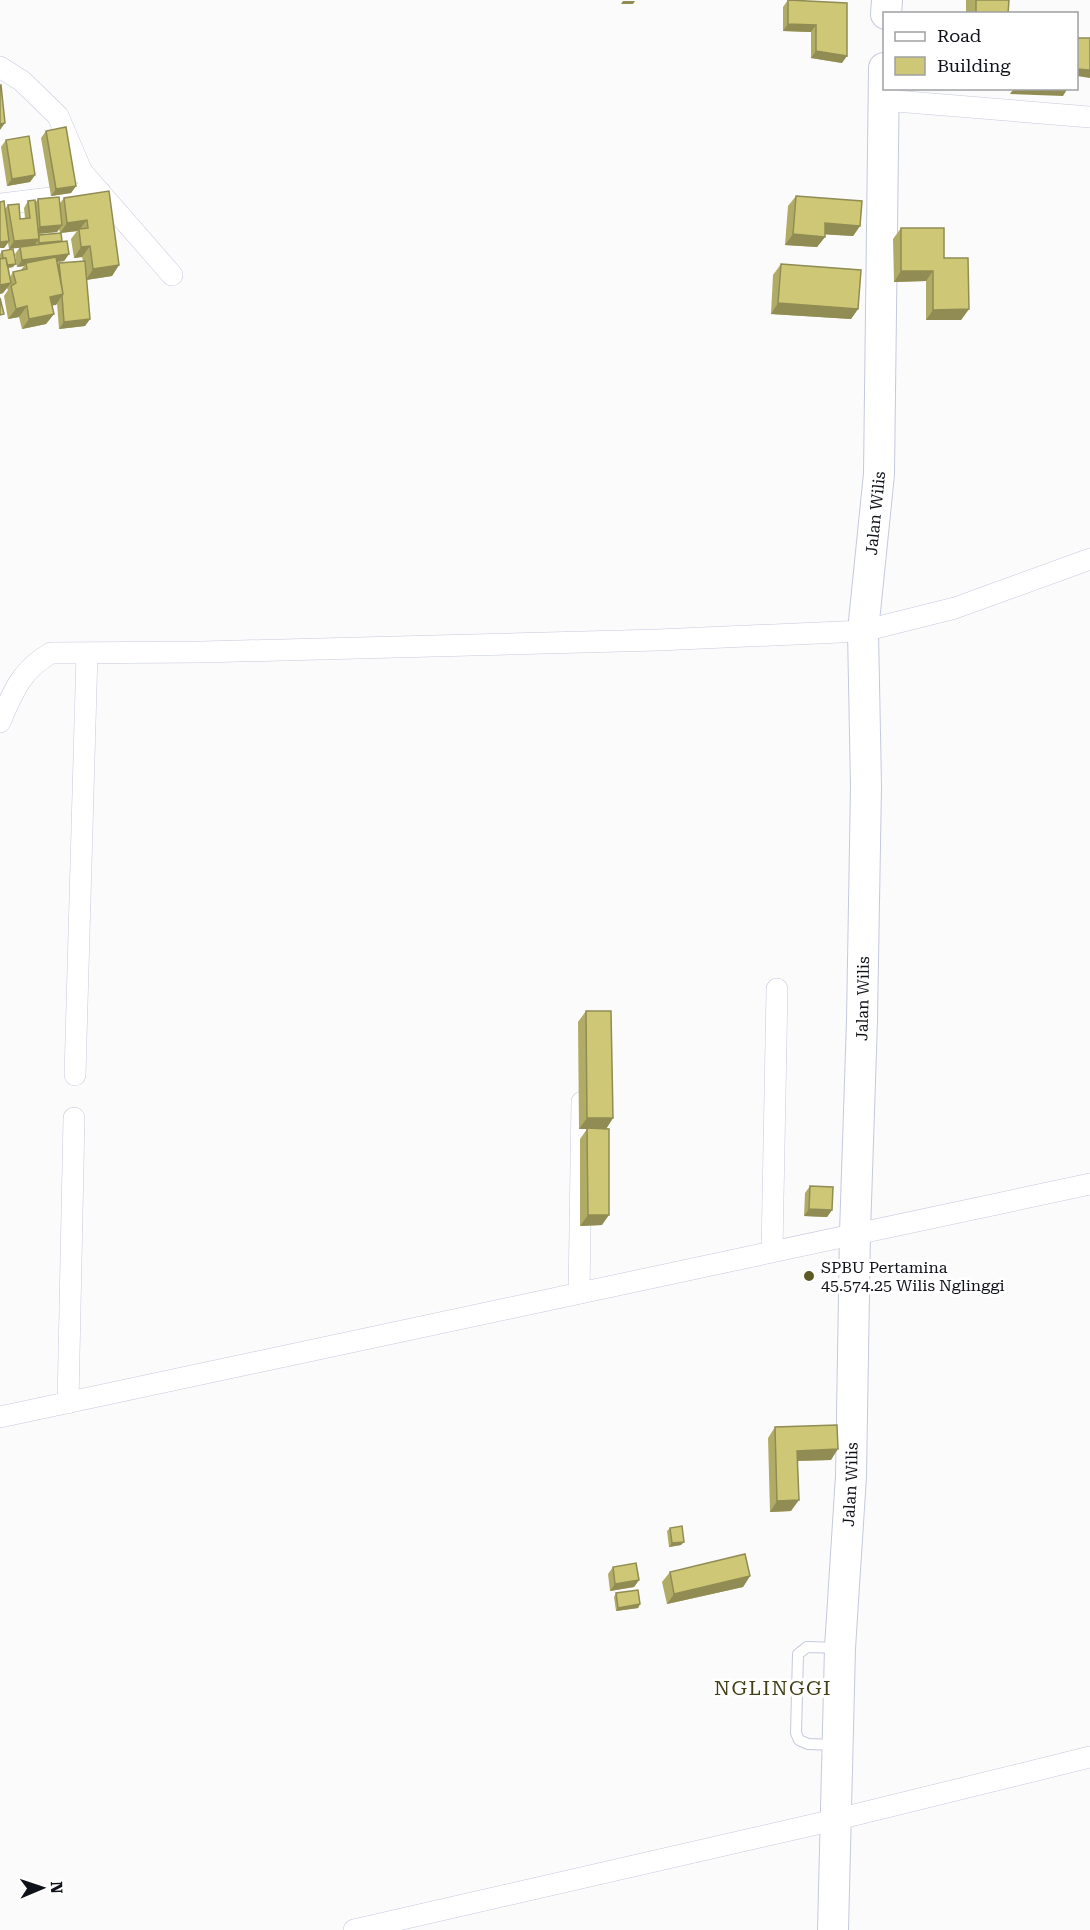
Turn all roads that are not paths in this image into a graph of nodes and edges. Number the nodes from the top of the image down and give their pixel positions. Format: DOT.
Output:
graph roads {
  1 [pos="0,67"];
  2 [pos="884,90"];
  3 [pos="883,100"];
  4 [pos="1090,117"];
  5 [pos="100,192"];
  6 [pos="0,204"];
  7 [pos="172,275"];
  8 [pos="1090,559"];
  9 [pos="863,631"];
  10 [pos="87,652"];
  11 [pos="0,722"];
  12 [pos="777,989"];
  13 [pos="75,1075"];
  14 [pos="582,1079"];
  15 [pos="74,1118"];
  16 [pos="1090,1184"];
  17 [pos="855,1233"];
  18 [pos="772,1251"];
  19 [pos="579,1293"];
  20 [pos="68,1403"];
  21 [pos="0,1417"];
  22 [pos="840,1648"];
  23 [pos="837,1745"];
  24 [pos="1090,1757"];
  25 [pos="834,1820"];
  26 [pos="354,1930"];
  27 [pos="833,1930"];
  1 -- 5 [label="street"];
  2 -- 3 [label="main road, Jalan Wilis"];
  3 -- 4 [label="street"];
  3 -- 9 [label="main road, Jalan Wilis"];
  5 -- 6 [label="street"];
  5 -- 7 [label="street"];
  8 -- 9 [label="street"];
  9 -- 10 [label="street"];
  9 -- 17 [label="main road, Jalan Wilis"];
  10 -- 11 [label="street"];
  10 -- 13 [label="street"];
  12 -- 18 [label="street"];
  14 -- 19 [label="street"];
  15 -- 20 [label="street"];
  16 -- 17 [label="street"];
  17 -- 18 [label="street"];
  17 -- 22 [label="main road, Jalan Wilis"];
  18 -- 19 [label="street"];
  19 -- 20 [label="street"];
  20 -- 21 [label="street"];
  22 -- 23 [label="main road, Jalan Wilis"];
  22 -- 23 [label="lane"];
  23 -- 25 [label="main road, Jalan Wilis"];
  24 -- 25 [label="street"];
  25 -- 26 [label="street"];
  25 -- 27 [label="main road, Jalan Wilis"];
}
